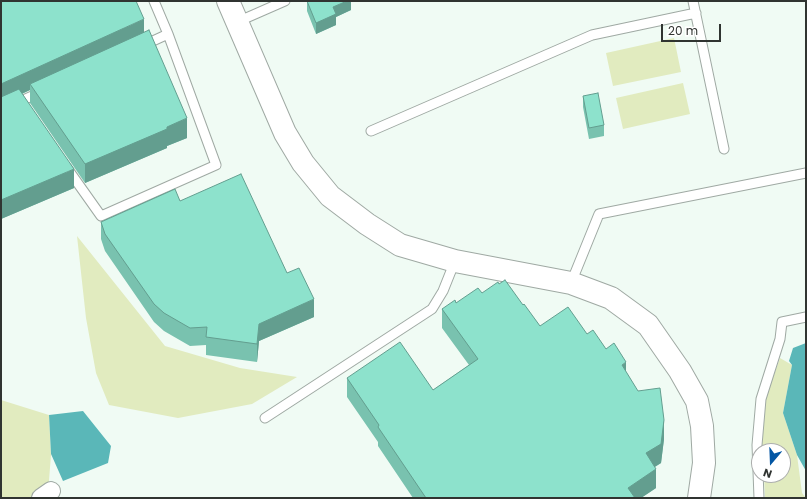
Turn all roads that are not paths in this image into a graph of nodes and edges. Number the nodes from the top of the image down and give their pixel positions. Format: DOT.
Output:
graph roads {
  1 [pos="154,1"];
  2 [pos="228,1"];
  3 [pos="285,1"];
  4 [pos="693,1"];
  5 [pos="696,13"];
  6 [pos="237,22"];
  7 [pos="168,34"];
  8 [pos="133,50"];
  9 [pos="49,88"];
  10 [pos="1,110"];
  11 [pos="371,131"];
  12 [pos="724,149"];
  13 [pos="61,159"];
  14 [pos="806,172"];
  15 [pos="455,261"];
  16 [pos="571,283"];
  17 [pos="806,317"];
  18 [pos="266,418"];
  19 [pos="699,498"];
  20 [pos="759,498"];
  1 -- 7 [label="lane"];
  2 -- 6 [label="street"];
  3 -- 6 [label="lane"];
  4 -- 5 [label="lane"];
  5 -- 11 [label="lane"];
  5 -- 12 [label="lane"];
  6 -- 15 [label="street"];
  7 -- 8 [label="lane"];
  7 -- 13 [label="lane"];
  9 -- 10 [label="lane"];
  14 -- 16 [label="lane"];
  15 -- 16 [label="street"];
  15 -- 18 [label="lane"];
  16 -- 19 [label="street"];
  17 -- 20 [label="lane"];
}
